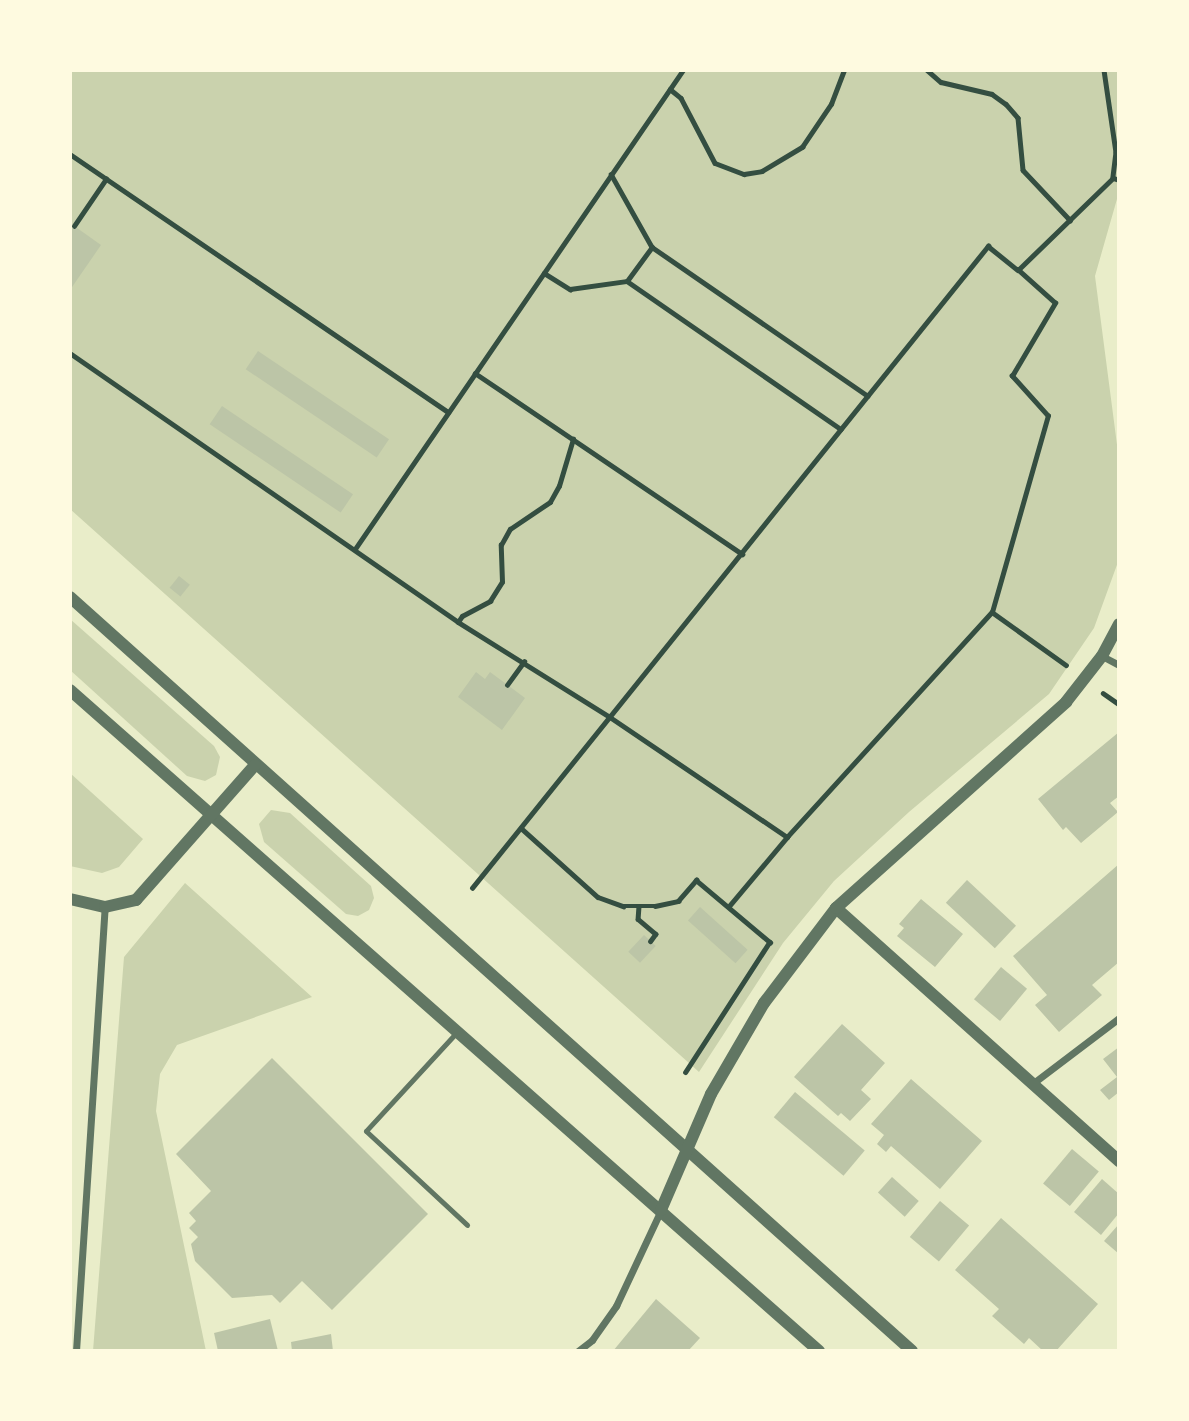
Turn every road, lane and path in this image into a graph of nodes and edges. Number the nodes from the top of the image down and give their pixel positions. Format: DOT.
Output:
graph roads {
  1 [pos="683,70"];
  2 [pos="844,70"];
  3 [pos="927,70"];
  4 [pos="1104,70"];
  5 [pos="670,89"];
  6 [pos="70,154"];
  7 [pos="611,174"];
  8 [pos="106,179"];
  9 [pos="1116,179"];
  10 [pos="1070,220"];
  11 [pos="74,226"];
  12 [pos="652,247"];
  13 [pos="1018,270"];
  14 [pos="544,273"];
  15 [pos="627,281"];
  16 [pos="70,353"];
  17 [pos="475,373"];
  18 [pos="869,396"];
  19 [pos="448,412"];
  20 [pos="841,429"];
  21 [pos="573,439"];
  22 [pos="355,549"];
  23 [pos="741,554"];
  24 [pos="70,597"];
  25 [pos="992,612"];
  26 [pos="458,622"];
  27 [pos="1119,624"];
  28 [pos="1102,656"];
  29 [pos="524,662"];
  30 [pos="1119,665"];
  31 [pos="1073,670"];
  32 [pos="507,685"];
  33 [pos="70,690"];
  34 [pos="1103,693"];
  35 [pos="1119,704"];
  36 [pos="610,717"];
  37 [pos="255,765"];
  38 [pos="211,814"];
  39 [pos="521,828"];
  40 [pos="787,837"];
  41 [pos="472,888"];
  42 [pos="70,899"];
  43 [pos="730,905"];
  44 [pos="639,906"];
  45 [pos="105,907"];
  46 [pos="835,908"];
  47 [pos="650,941"];
  48 [pos="1119,1018"];
  49 [pos="458,1031"];
  50 [pos="686,1072"];
  51 [pos="1032,1084"];
  52 [pos="687,1150"];
  53 [pos="1119,1161"];
  54 [pos="661,1210"];
  55 [pos="467,1225"];
  56 [pos="76,1351"];
  57 [pos="578,1351"];
  58 [pos="818,1351"];
  59 [pos="912,1351"];
  1 -- 5 [label="path"];
  2 -- 5 [label="path"];
  3 -- 10 [label="path"];
  4 -- 9 [label="path"];
  5 -- 7 [label="path"];
  6 -- 8 [label="path"];
  7 -- 12 [label="path"];
  7 -- 14 [label="path"];
  8 -- 11 [label="path"];
  8 -- 19 [label="path"];
  9 -- 10 [label="path"];
  10 -- 13 [label="path"];
  12 -- 15 [label="path"];
  12 -- 18 [label="path"];
  13 -- 18 [label="path"];
  13 -- 25 [label="path"];
  14 -- 15 [label="path"];
  14 -- 17 [label="path"];
  15 -- 20 [label="path"];
  16 -- 22 [label="path"];
  17 -- 19 [label="path"];
  17 -- 21 [label="path"];
  18 -- 20 [label="path"];
  19 -- 22 [label="path"];
  20 -- 23 [label="path"];
  21 -- 23 [label="path"];
  21 -- 26 [label="path"];
  22 -- 26 [label="path"];
  23 -- 36 [label="path"];
  24 -- 37 [label="street"];
  25 -- 31 [label="path"];
  25 -- 40 [label="path"];
  26 -- 29 [label="path"];
  27 -- 28 [label="street"];
  28 -- 30 [label="street"];
  28 -- 46 [label="street"];
  29 -- 32 [label="path"];
  29 -- 36 [label="path"];
  33 -- 38 [label="street"];
  34 -- 35 [label="path"];
  36 -- 39 [label="path"];
  36 -- 40 [label="path"];
  37 -- 38 [label="street"];
  37 -- 52 [label="street"];
  38 -- 45 [label="street"];
  38 -- 49 [label="street"];
  39 -- 41 [label="path"];
  39 -- 44 [label="path"];
  40 -- 43 [label="path"];
  42 -- 45 [label="street"];
  43 -- 44 [label="path"];
  43 -- 50 [label="path"];
  44 -- 47 [label="path"];
  45 -- 56 [label="street"];
  46 -- 51 [label="street"];
  46 -- 52 [label="street"];
  48 -- 51 [label="street"];
  49 -- 54 [label="street"];
  49 -- 55 [label="lane"];
  51 -- 53 [label="street"];
  52 -- 54 [label="street"];
  52 -- 59 [label="street"];
  54 -- 57 [label="street"];
  54 -- 58 [label="street"];
}
